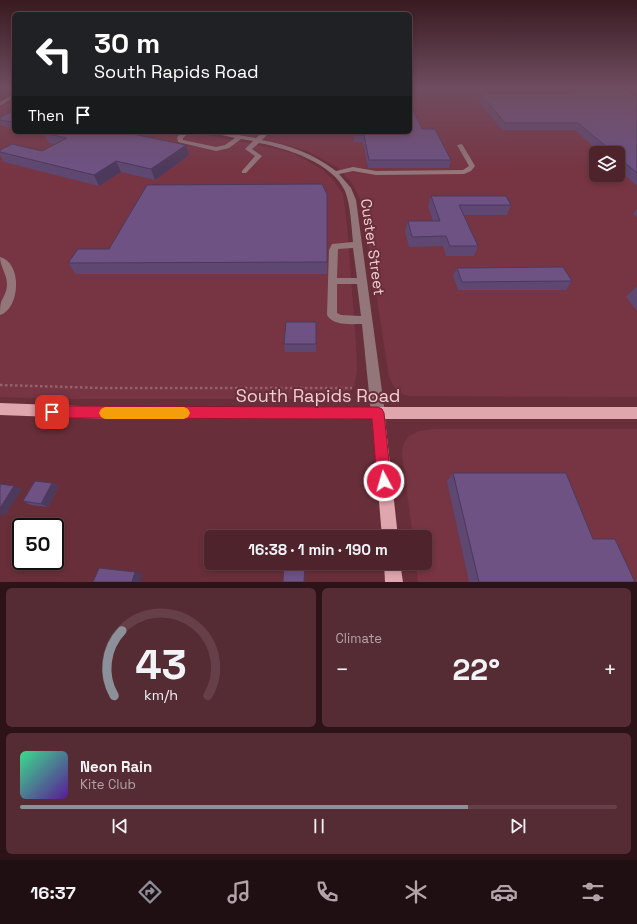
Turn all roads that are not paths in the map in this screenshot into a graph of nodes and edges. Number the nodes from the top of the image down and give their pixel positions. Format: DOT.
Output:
graph roads {
  1 [pos="184,134"];
  2 [pos="223,134"];
  3 [pos="265,134"];
  4 [pos="240,137"];
  5 [pos="257,141"];
  6 [pos="460,145"];
  7 [pos="244,172"];
  8 [pos="334,173"];
  9 [pos="357,245"];
  10 [pos="0,260"];
  11 [pos="332,281"];
  12 [pos="362,281"];
  13 [pos="0,312"];
  14 [pos="366,320"];
  15 [pos="0,409"];
  16 [pos="378,413"];
  17 [pos="637,413"];
  18 [pos="389,530"];
  19 [pos="393,570"];
  20 [pos="394,582"];
  1 -- 4 [label="street"];
  2 -- 4 [label="street, Custer Street"];
  3 -- 5 [label="street"];
  4 -- 5 [label="street, Custer Street"];
  5 -- 7 [label="street"];
  5 -- 8 [label="street, Custer Street"];
  6 -- 8 [label="street"];
  8 -- 9 [label="street, Custer Street"];
  9 -- 11 [label="street"];
  9 -- 12 [label="street, Custer Street"];
  10 -- 13 [label="street"];
  11 -- 12 [label="street"];
  11 -- 14 [label="street"];
  12 -- 14 [label="street, Custer Street"];
  14 -- 16 [label="street, Custer Street"];
  15 -- 16 [label="main road, South Rapids Road"];
  16 -- 17 [label="main road, South Rapids Road"];
  16 -- 18 [label="main road"];
  19 -- 20 [label="main road"];
}
